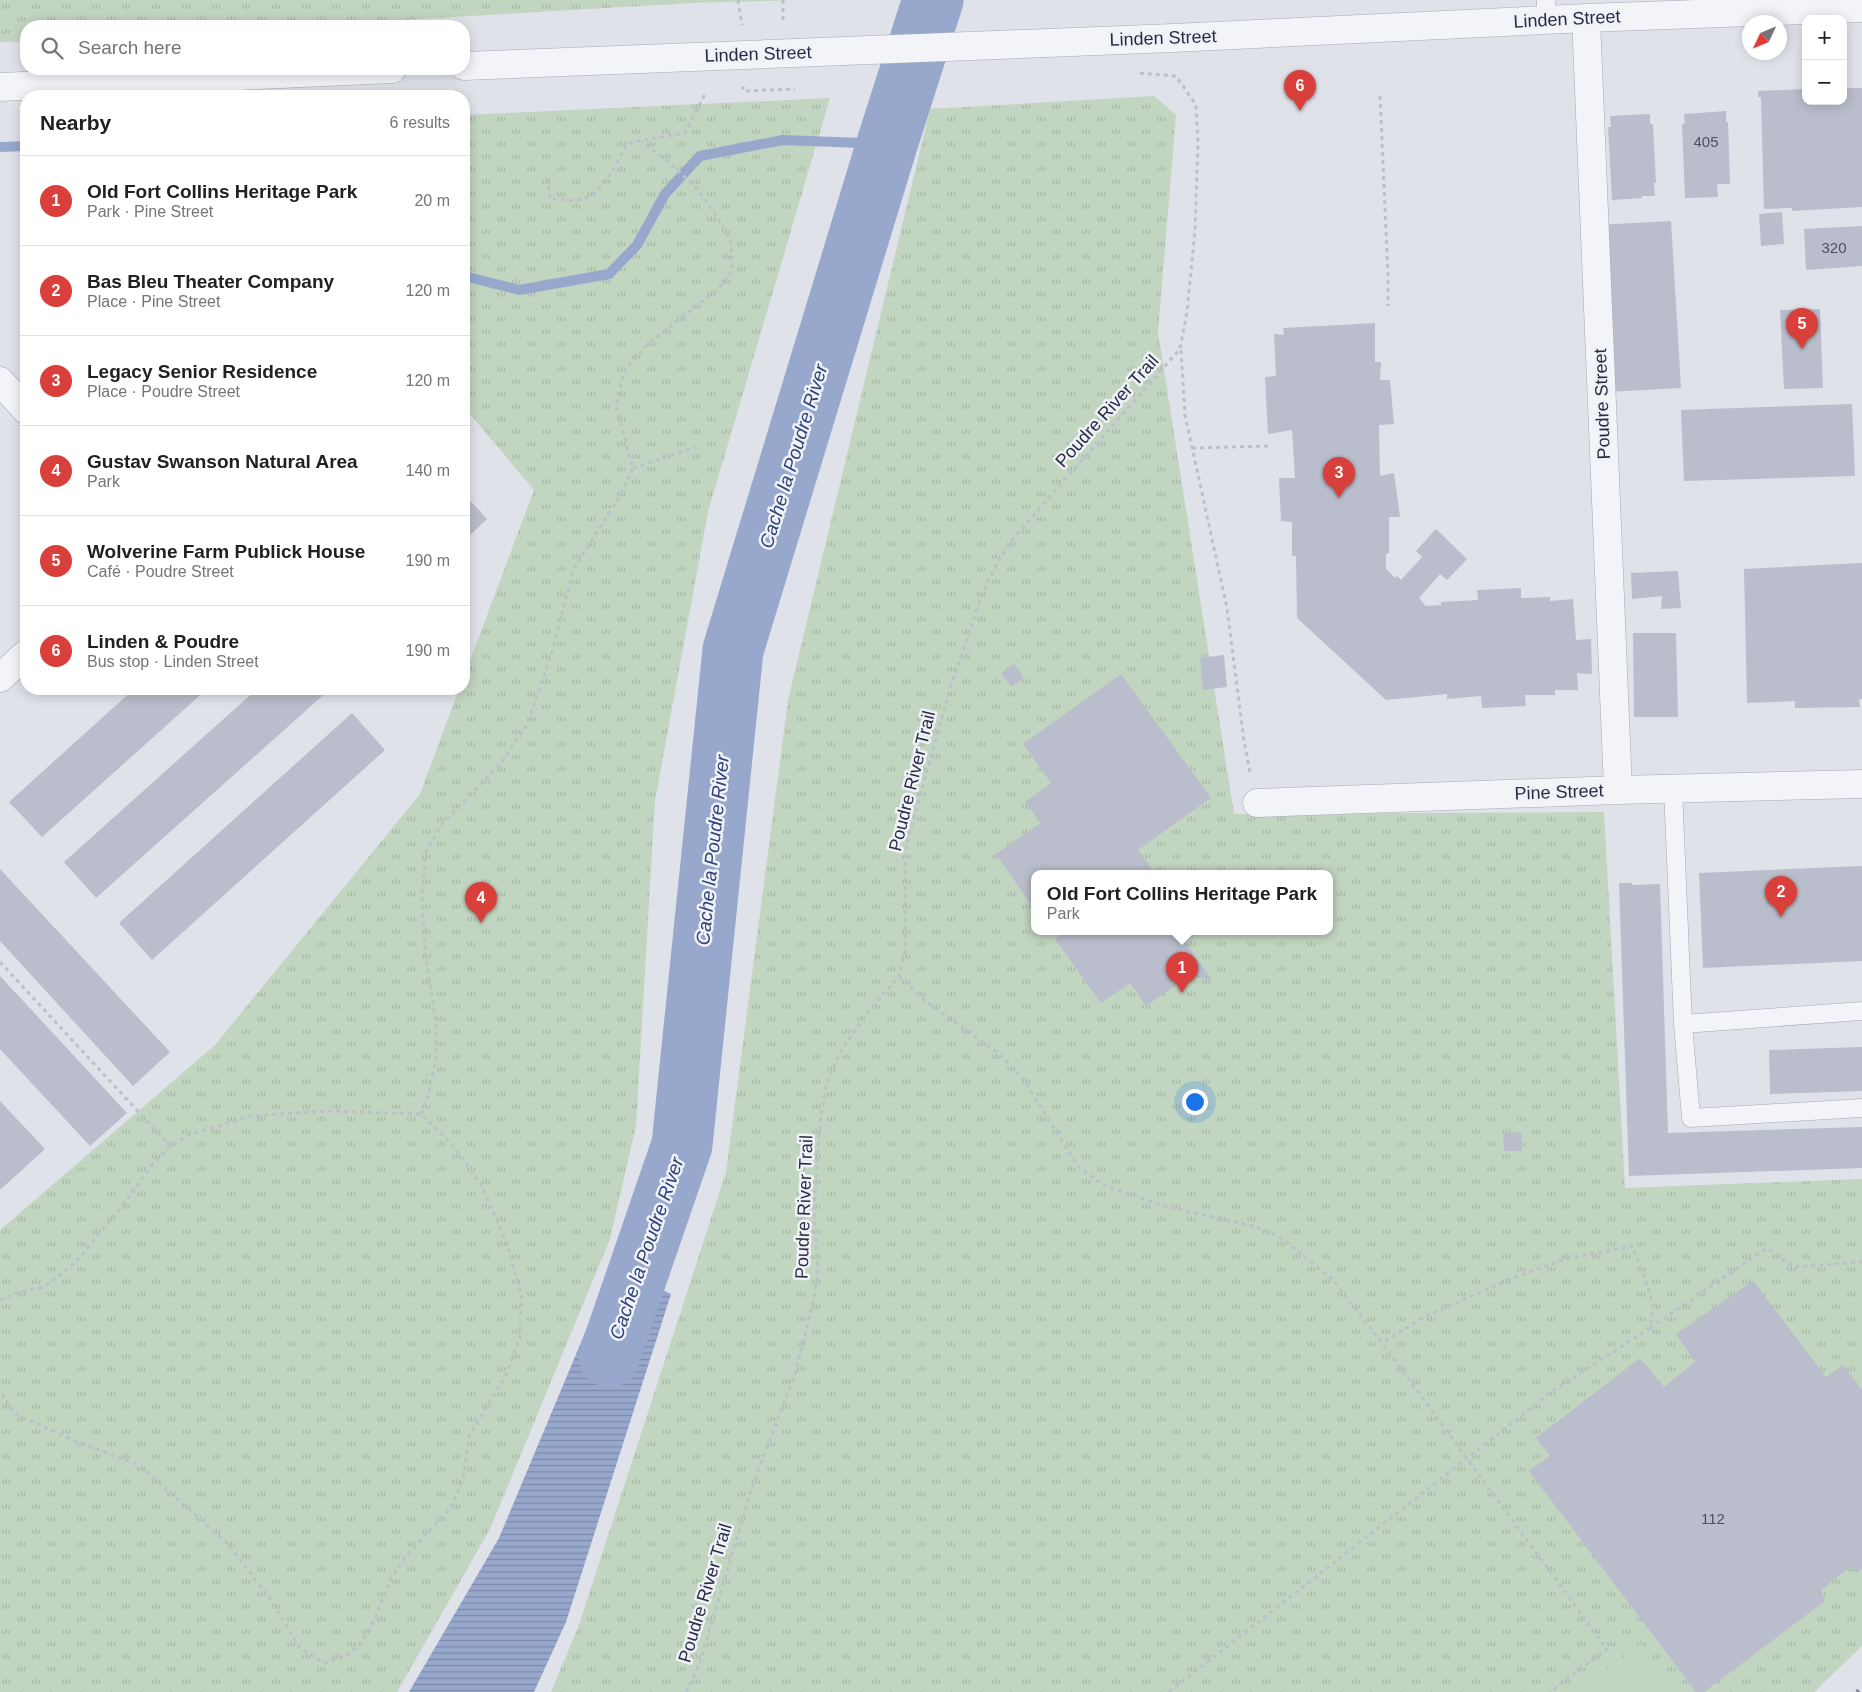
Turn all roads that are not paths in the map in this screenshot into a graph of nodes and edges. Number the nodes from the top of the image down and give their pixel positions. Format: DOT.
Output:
graph roads {
  1 [pos="1862,8"];
  2 [pos="1546,10"];
  3 [pos="1586,18"];
  4 [pos="470,66"];
  5 [pos="261,75"];
  6 [pos="0,87"];
  7 [pos="0,381"];
  8 [pos="20,403"];
  9 [pos="20,660"];
  10 [pos="0,678"];
  11 [pos="1862,784"];
  12 [pos="1673,789"];
  13 [pos="1618,790"];
  14 [pos="1257,803"];
  15 [pos="1862,1011"];
  16 [pos="1683,1024"];
  17 [pos="1862,1108"];
  1 -- 3 [label="street, Linden Street"];
  2 -- 3 [label="street, Linden Street"];
  2 -- 4 [label="street, Linden Street"];
  3 -- 13 [label="street, Poudre Street"];
  5 -- 6 [label="street"];
  7 -- 8 [label="street"];
  9 -- 10 [label="street"];
  11 -- 12 [label="street, Pine Street"];
  12 -- 13 [label="street, Pine Street"];
  12 -- 16 [label="lane"];
  13 -- 14 [label="street, Pine Street"];
  15 -- 16 [label="lane"];
  16 -- 17 [label="lane"];
}
